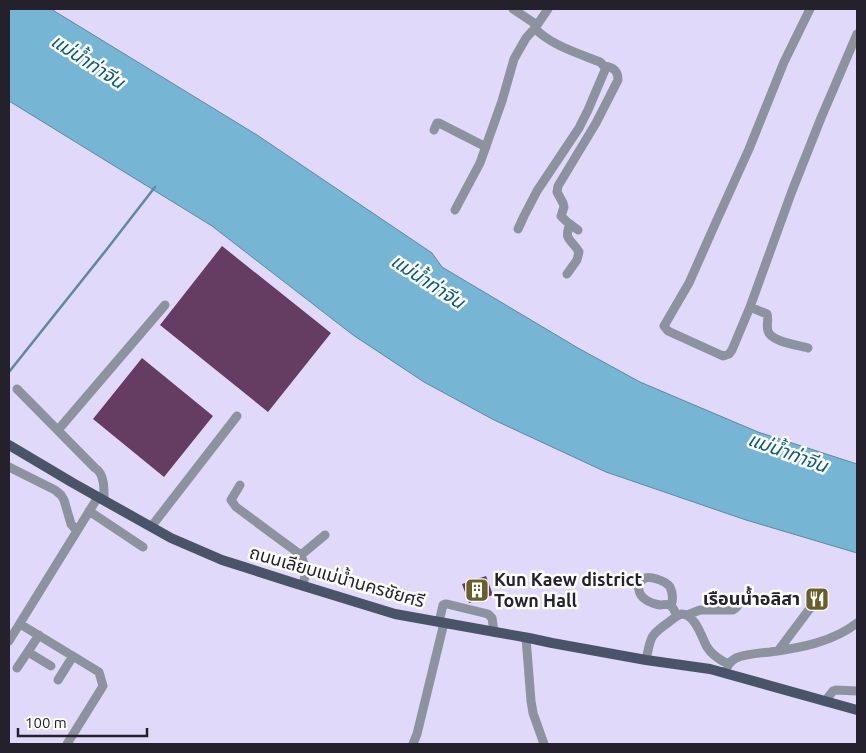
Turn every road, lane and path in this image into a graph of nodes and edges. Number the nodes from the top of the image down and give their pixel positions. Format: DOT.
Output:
graph roads {
  1 [pos="513,9"];
  2 [pos="548,9"];
  3 [pos="810,9"];
  4 [pos="536,27"];
  5 [pos="857,34"];
  6 [pos="604,66"];
  7 [pos="434,130"];
  8 [pos="486,146"];
  9 [pos="455,210"];
  10 [pos="570,224"];
  11 [pos="518,229"];
  12 [pos="578,230"];
  13 [pos="567,274"];
  14 [pos="165,305"];
  15 [pos="751,307"];
  16 [pos="808,348"];
  17 [pos="16,389"];
  18 [pos="237,416"];
  19 [pos="58,430"];
  20 [pos="9,445"];
  21 [pos="9,467"];
  22 [pos="240,485"];
  23 [pos="101,499"];
  24 [pos="90,511"];
  25 [pos="151,527"];
  26 [pos="77,531"];
  27 [pos="325,535"];
  28 [pos="143,547"];
  29 [pos="301,556"];
  30 [pos="303,586"];
  31 [pos="740,599"];
  32 [pos="817,599"];
  33 [pos="671,606"];
  34 [pos="687,615"];
  35 [pos="677,616"];
  36 [pos="442,623"];
  37 [pos="857,623"];
  38 [pos="20,624"];
  39 [pos="494,632"];
  40 [pos="39,635"];
  41 [pos="526,638"];
  42 [pos="9,641"];
  43 [pos="778,651"];
  44 [pos="28,652"];
  45 [pos="73,656"];
  46 [pos="646,660"];
  47 [pos="51,666"];
  48 [pos="18,668"];
  49 [pos="727,668"];
  50 [pos="58,680"];
  51 [pos="857,691"];
  52 [pos="825,701"];
  53 [pos="857,710"];
  54 [pos="67,744"];
  55 [pos="413,744"];
  56 [pos="544,744"];
  1 -- 4 [label="street"];
  2 -- 4 [label="street"];
  3 -- 15 [label="street"];
  4 -- 6 [label="street"];
  4 -- 8 [label="street"];
  5 -- 15 [label="street"];
  6 -- 10 [label="street"];
  6 -- 11 [label="street"];
  7 -- 8 [label="street"];
  8 -- 9 [label="street"];
  10 -- 12 [label="street"];
  10 -- 13 [label="street"];
  14 -- 19 [label="street"];
  15 -- 16 [label="street"];
  17 -- 19 [label="street"];
  18 -- 25 [label="street"];
  19 -- 23 [label="street"];
  20 -- 23 [label="main road, ถนนเลียบแม่น้ำนครชัยศรี"];
  21 -- 26 [label="street"];
  22 -- 29 [label="street"];
  23 -- 24 [label="street"];
  23 -- 25 [label="main road, ถนนเลียบแม่น้ำนครชัยศรี"];
  24 -- 26 [label="street"];
  24 -- 28 [label="street"];
  25 -- 30 [label="main road, ถนนเลียบแม่น้ำนครชัยศรี"];
  26 -- 38 [label="street"];
  27 -- 29 [label="street"];
  29 -- 30 [label="street"];
  30 -- 36 [label="main road, ถนนเลียบแม่น้ำนครชัยศรี"];
  31 -- 34 [label="street"];
  32 -- 43 [label="street"];
  33 -- 35 [label="street"];
  34 -- 35 [label="street"];
  34 -- 49 [label="street"];
  35 -- 46 [label="street"];
  36 -- 39 [label="main road, ถนนเลียบแม่น้ำนครชัยศรี"];
  36 -- 39 [label="street"];
  36 -- 55 [label="street"];
  37 -- 43 [label="street"];
  38 -- 40 [label="street"];
  38 -- 42 [label="street"];
  39 -- 41 [label="main road, ถนนเลียบแม่น้ำนครชัยศรี"];
  40 -- 44 [label="street"];
  40 -- 45 [label="street"];
  41 -- 46 [label="main road, ถนนเลียบแม่น้ำนครชัยศรี"];
  41 -- 56 [label="street"];
  43 -- 49 [label="street"];
  44 -- 47 [label="street"];
  44 -- 48 [label="street"];
  45 -- 50 [label="street"];
  45 -- 54 [label="street"];
  46 -- 49 [label="main road, ถนนเลียบแม่น้ำนครชัยศรี"];
  49 -- 52 [label="main road, ถนนเลียบแม่น้ำนครชัยศรี"];
  51 -- 52 [label="street"];
  52 -- 53 [label="main road, ถนนเลียบแม่น้ำนครชัยศรี"];
}
